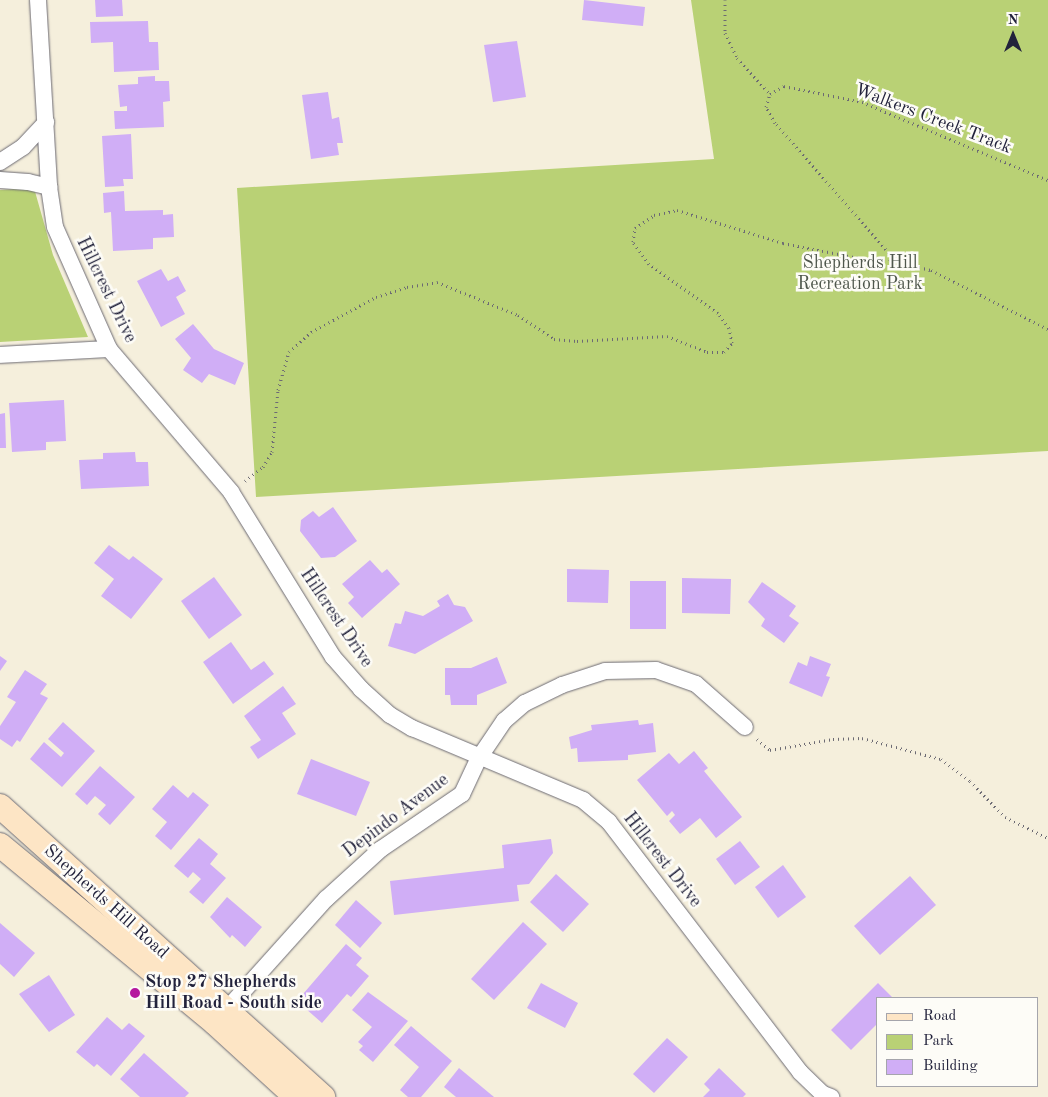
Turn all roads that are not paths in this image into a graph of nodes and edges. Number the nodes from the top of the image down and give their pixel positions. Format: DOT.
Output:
graph roads {
  1 [pos="38,0"];
  2 [pos="46,122"];
  3 [pos="0,162"];
  4 [pos="0,180"];
  5 [pos="49,187"];
  6 [pos="109,349"];
  7 [pos="0,355"];
  8 [pos="745,727"];
  9 [pos="479,758"];
  10 [pos="0,806"];
  11 [pos="0,845"];
  12 [pos="221,1017"];
  13 [pos="296,1097"];
  14 [pos="323,1097"];
  15 [pos="831,1097"];
  1 -- 2 [label="street, Hillcrest Drive"];
  2 -- 3 [label="street"];
  2 -- 5 [label="street, Hillcrest Drive"];
  4 -- 5 [label="street"];
  5 -- 6 [label="street, Hillcrest Drive"];
  6 -- 7 [label="street"];
  6 -- 9 [label="street, Hillcrest Drive"];
  8 -- 9 [label="street, Depindo Avenue"];
  9 -- 12 [label="street, Depindo Avenue"];
  9 -- 15 [label="street, Hillcrest Drive"];
  10 -- 12 [label="main road, Shepherds Hill Road"];
  11 -- 12 [label="main road, Shepherds Hill Road"];
  12 -- 13 [label="main road, Shepherds Hill Road"];
  12 -- 14 [label="main road, Shepherds Hill Road"];
}
